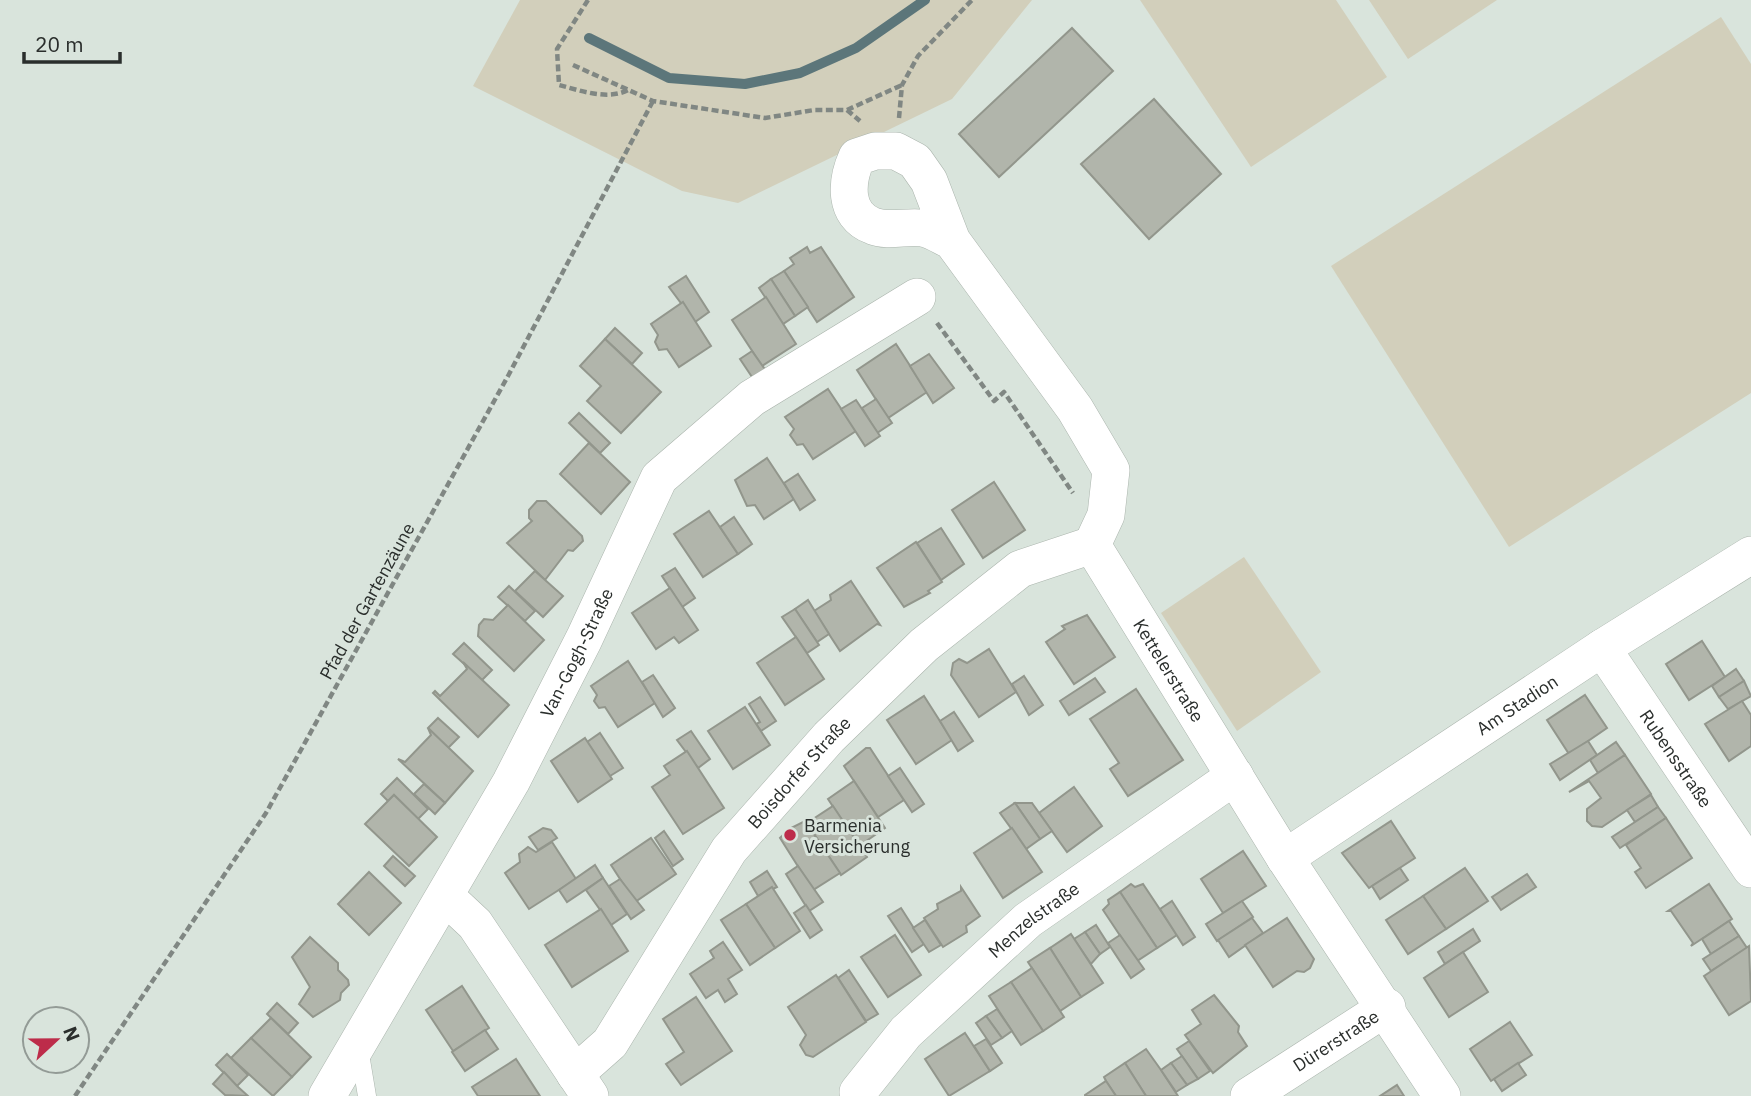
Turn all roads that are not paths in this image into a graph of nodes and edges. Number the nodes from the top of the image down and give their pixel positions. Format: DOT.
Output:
graph roads {
  1 [pos="952,241"];
  2 [pos="917,297"];
  3 [pos="1096,539"];
  4 [pos="1751,555"];
  5 [pos="1602,648"];
  6 [pos="1235,776"];
  7 [pos="1285,858"];
  8 [pos="1751,869"];
  9 [pos="445,896"];
  10 [pos="1387,1007"];
  11 [pos="358,1039"];
  12 [pos="583,1085"];
  13 [pos="858,1092"];
  14 [pos="327,1096"];
  15 [pos="367,1096"];
  16 [pos="1249,1096"];
  17 [pos="1442,1096"];
  1 -- 3 [label="street"];
  2 -- 9 [label="street, Van-Gogh-Straße"];
  3 -- 6 [label="street, Kettelerstraße"];
  3 -- 12 [label="street, Boisdorfer Straße"];
  4 -- 5 [label="street, Am Stadion"];
  5 -- 7 [label="street, Am Stadion"];
  5 -- 8 [label="street, Rubensstraße"];
  6 -- 7 [label="street, Kettelerstraße"];
  6 -- 13 [label="street, Menzelstraße"];
  7 -- 10 [label="street, Kettelerstraße"];
  9 -- 11 [label="street, Van-Gogh-Straße"];
  9 -- 12 [label="street, Boisdorfer Straße"];
  10 -- 16 [label="street, Dürerstraße"];
  10 -- 17 [label="street, Kettelerstraße"];
  11 -- 14 [label="street, Van-Gogh-Straße"];
  11 -- 15 [label="lane"];
}
